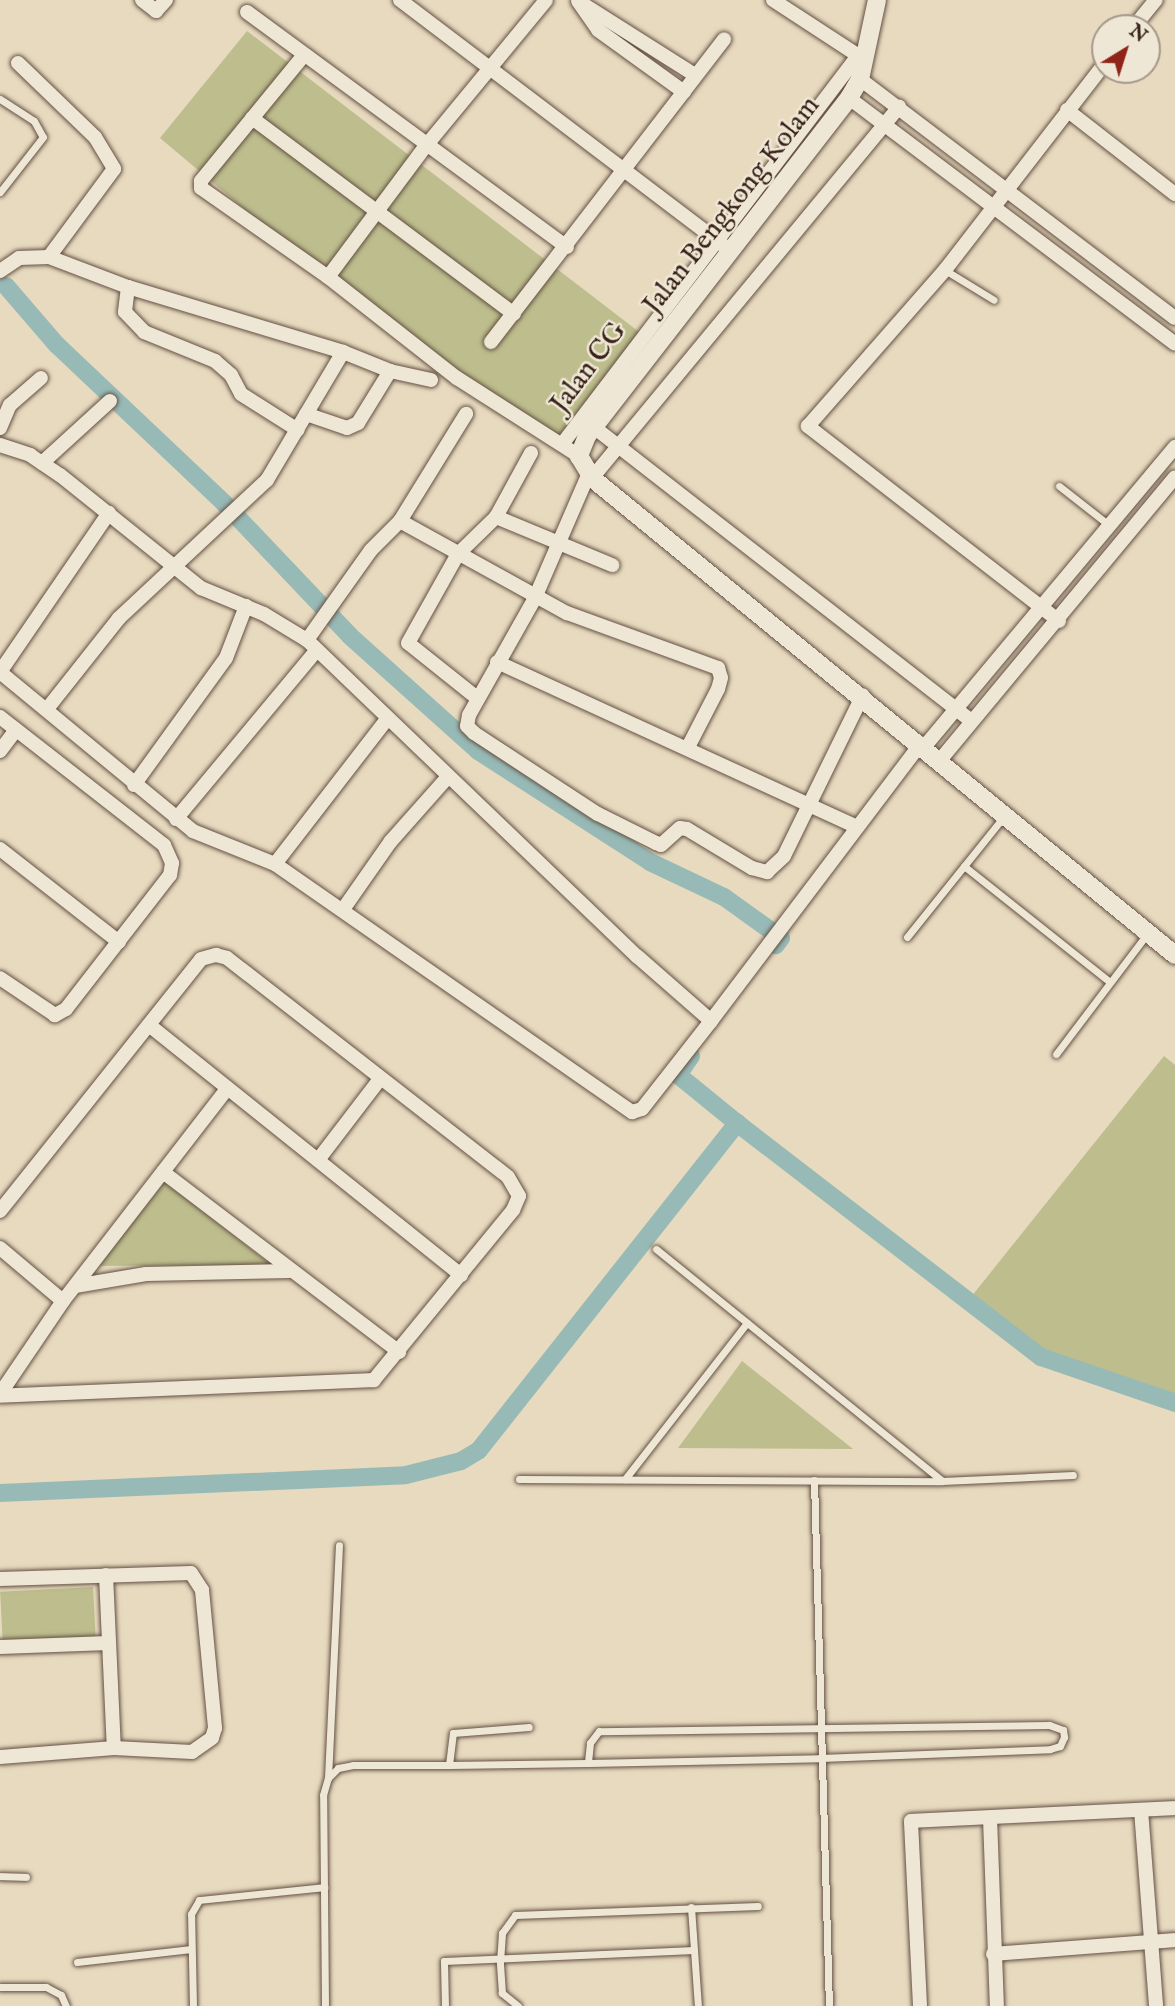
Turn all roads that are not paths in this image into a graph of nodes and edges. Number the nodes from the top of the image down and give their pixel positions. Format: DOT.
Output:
graph roads {
  1 [pos="142,0"];
  2 [pos="166,0"];
  3 [pos="400,0"];
  4 [pos="546,0"];
  5 [pos="773,0"];
  6 [pos="877,0"];
  7 [pos="1156,0"];
  8 [pos="577,1"];
  9 [pos="247,12"];
  10 [pos="1144,14"];
  11 [pos="724,39"];
  12 [pos="304,55"];
  13 [pos="862,58"];
  14 [pos="18,63"];
  15 [pos="492,68"];
  16 [pos="695,75"];
  17 [pos="860,79"];
  18 [pos="1091,80"];
  19 [pos="684,92"];
  20 [pos="849,98"];
  21 [pos="0,99"];
  22 [pos="899,107"];
  23 [pos="1067,110"];
  24 [pos="251,118"];
  25 [pos="884,125"];
  26 [pos="425,147"];
  27 [pos="624,172"];
  28 [pos="1007,189"];
  29 [pos="0,192"];
  30 [pos="1175,194"];
  31 [pos="993,207"];
  32 [pos="378,214"];
  33 [pos="724,246"];
  34 [pos="567,247"];
  35 [pos="49,257"];
  36 [pos="945,270"];
  37 [pos="0,271"];
  38 [pos="328,277"];
  39 [pos="128,287"];
  40 [pos="994,300"];
  41 [pos="514,314"];
  42 [pos="1175,318"];
  43 [pos="491,342"];
  44 [pos="1175,344"];
  45 [pos="343,352"];
  46 [pos="390,372"];
  47 [pos="41,378"];
  48 [pos="431,380"];
  49 [pos="110,401"];
  50 [pos="306,414"];
  51 [pos="466,414"];
  52 [pos="0,428"];
  53 [pos="595,428"];
  54 [pos="298,430"];
  55 [pos="563,443"];
  56 [pos="0,446"];
  57 [pos="617,446"];
  58 [pos="1175,447"];
  59 [pos="531,453"];
  60 [pos="579,456"];
  61 [pos="42,463"];
  62 [pos="591,476"];
  63 [pos="1175,477"];
  64 [pos="1059,486"];
  65 [pos="109,513"];
  66 [pos="496,517"];
  67 [pos="400,521"];
  68 [pos="1110,526"];
  69 [pos="561,546"];
  70 [pos="458,554"];
  71 [pos="611,565"];
  72 [pos="179,566"];
  73 [pos="535,598"];
  74 [pos="246,606"];
  75 [pos="1044,609"];
  76 [pos="1059,621"];
  77 [pos="312,645"];
  78 [pos="497,662"];
  79 [pos="0,672"];
  80 [pos="863,695"];
  81 [pos="477,698"];
  82 [pos="954,708"];
  83 [pos="47,709"];
  84 [pos="0,717"];
  85 [pos="387,719"];
  86 [pos="970,720"];
  87 [pos="16,730"];
  88 [pos="923,744"];
  89 [pos="688,747"];
  90 [pos="0,751"];
  91 [pos="941,759"];
  92 [pos="447,778"];
  93 [pos="134,785"];
  94 [pos="810,804"];
  95 [pos="1006,814"];
  96 [pos="176,819"];
  97 [pos="855,826"];
  98 [pos="0,849"];
  99 [pos="275,863"];
  100 [pos="964,866"];
  101 [pos="344,908"];
  102 [pos="1149,931"];
  103 [pos="907,937"];
  104 [pos="119,942"];
  105 [pos="1175,954"];
  106 [pos="0,978"];
  107 [pos="1110,982"];
  108 [pos="711,1021"];
  109 [pos="149,1025"];
  110 [pos="1056,1054"];
  111 [pos="380,1079"];
  112 [pos="228,1089"];
  113 [pos="318,1160"];
  114 [pos="163,1172"];
  115 [pos="0,1211"];
  116 [pos="0,1248"];
  117 [pos="656,1249"];
  118 [pos="289,1270"];
  119 [pos="461,1275"];
  120 [pos="75,1286"];
  121 [pos="63,1301"];
  122 [pos="747,1323"];
  123 [pos="399,1352"];
  124 [pos="0,1395"];
  125 [pos="1073,1475"];
  126 [pos="519,1479"];
  127 [pos="625,1479"];
  128 [pos="814,1480"];
  129 [pos="942,1481"];
  130 [pos="339,1545"];
  131 [pos="106,1575"];
  132 [pos="0,1579"];
  133 [pos="109,1643"];
  134 [pos="0,1647"];
  135 [pos="819,1726"];
  136 [pos="529,1727"];
  137 [pos="114,1748"];
  138 [pos="0,1757"];
  139 [pos="820,1758"];
  140 [pos="588,1762"];
  141 [pos="449,1765"];
  142 [pos="328,1779"];
  143 [pos="1175,1808"];
  144 [pos="1141,1810"];
  145 [pos="990,1818"];
  146 [pos="0,1876"];
  147 [pos="26,1877"];
  148 [pos="324,1887"];
  149 [pos="758,1906"];
  150 [pos="691,1907"];
  151 [pos="1175,1940"];
  152 [pos="1149,1941"];
  153 [pos="191,1949"];
  154 [pos="694,1950"];
  155 [pos="993,1954"];
  156 [pos="77,1962"];
  157 [pos="500,1962"];
  158 [pos="0,1987"];
  159 [pos="66,2006"];
  160 [pos="193,2006"];
  161 [pos="325,2006"];
  162 [pos="444,2006"];
  163 [pos="518,2006"];
  164 [pos="698,2006"];
  165 [pos="829,2006"];
  166 [pos="920,2006"];
  167 [pos="997,2006"];
  168 [pos="1156,2006"];
  1 -- 2 [label="street"];
  3 -- 15 [label="street"];
  4 -- 15 [label="street"];
  5 -- 13 [label="street"];
  6 -- 13 [label="street, Jalan Bengkong Kolam"];
  7 -- 10 [label="street"];
  8 -- 16 [label="street"];
  8 -- 19 [label="street"];
  9 -- 12 [label="street"];
  11 -- 16 [label="street"];
  12 -- 24 [label="street"];
  12 -- 26 [label="street"];
  13 -- 17 [label="street, Jalan Bengkong Kolam"];
  13 -- 33 [label="street, Jalan CG"];
  14 -- 35 [label="street"];
  15 -- 26 [label="street"];
  15 -- 27 [label="street"];
  16 -- 19 [label="street"];
  17 -- 20 [label="street, Jalan Bengkong Kolam"];
  17 -- 22 [label="street"];
  18 -- 23 [label="street"];
  19 -- 27 [label="street"];
  20 -- 25 [label="street"];
  20 -- 33 [label="street, Jalan Bengkong Kolam"];
  21 -- 29 [label="lane"];
  22 -- 25 [label="street"];
  22 -- 28 [label="street"];
  23 -- 28 [label="street"];
  23 -- 30 [label="street"];
  24 -- 32 [label="street"];
  24 -- 38 [label="street"];
  25 -- 31 [label="street"];
  25 -- 57 [label="street"];
  26 -- 32 [label="street"];
  26 -- 34 [label="street"];
  27 -- 33 [label="street"];
  27 -- 34 [label="street"];
  28 -- 31 [label="street"];
  28 -- 42 [label="street"];
  31 -- 36 [label="street"];
  31 -- 44 [label="street"];
  32 -- 38 [label="street"];
  32 -- 41 [label="street"];
  33 -- 53 [label="street, Jalan Bengkong Kolam"];
  33 -- 55 [label="street, Jalan CG"];
  34 -- 41 [label="street"];
  35 -- 37 [label="street"];
  35 -- 39 [label="street"];
  36 -- 40 [label="lane"];
  36 -- 75 [label="street"];
  38 -- 55 [label="street"];
  39 -- 45 [label="street"];
  39 -- 54 [label="street"];
  41 -- 43 [label="street"];
  45 -- 46 [label="street"];
  45 -- 50 [label="street"];
  46 -- 48 [label="street"];
  46 -- 50 [label="street"];
  47 -- 52 [label="street"];
  49 -- 61 [label="street"];
  50 -- 54 [label="street"];
  51 -- 67 [label="street"];
  53 -- 57 [label="street"];
  53 -- 60 [label="street, Jalan Bengkong Kolam"];
  54 -- 72 [label="street"];
  55 -- 60 [label="street"];
  56 -- 61 [label="street"];
  57 -- 62 [label="street"];
  57 -- 82 [label="street"];
  58 -- 68 [label="street"];
  59 -- 66 [label="street"];
  60 -- 62 [label="street"];
  61 -- 65 [label="street"];
  62 -- 69 [label="street"];
  62 -- 80 [label="street"];
  63 -- 76 [label="street"];
  64 -- 68 [label="lane"];
  65 -- 72 [label="street"];
  65 -- 79 [label="street"];
  66 -- 69 [label="street"];
  66 -- 70 [label="street"];
  67 -- 70 [label="street"];
  67 -- 77 [label="street"];
  68 -- 75 [label="street"];
  69 -- 71 [label="street"];
  69 -- 73 [label="street"];
  70 -- 73 [label="street"];
  70 -- 81 [label="street"];
  72 -- 74 [label="street"];
  72 -- 83 [label="street"];
  73 -- 78 [label="street"];
  73 -- 89 [label="street"];
  74 -- 77 [label="street"];
  74 -- 93 [label="street"];
  75 -- 76 [label="street"];
  75 -- 82 [label="street"];
  76 -- 86 [label="street"];
  77 -- 85 [label="street"];
  77 -- 96 [label="street"];
  78 -- 81 [label="street"];
  78 -- 89 [label="street"];
  79 -- 83 [label="street"];
  80 -- 88 [label="street"];
  80 -- 94 [label="street"];
  81 -- 94 [label="street"];
  82 -- 86 [label="street"];
  82 -- 88 [label="street"];
  83 -- 93 [label="street"];
  84 -- 87 [label="street"];
  85 -- 92 [label="street"];
  85 -- 99 [label="street"];
  86 -- 91 [label="street"];
  87 -- 90 [label="street"];
  87 -- 104 [label="street"];
  88 -- 91 [label="street"];
  88 -- 97 [label="street"];
  89 -- 94 [label="street"];
  91 -- 95 [label="street"];
  92 -- 101 [label="street"];
  92 -- 108 [label="street"];
  93 -- 96 [label="street"];
  94 -- 97 [label="street"];
  95 -- 100 [label="lane"];
  95 -- 102 [label="street"];
  96 -- 99 [label="street"];
  97 -- 108 [label="street"];
  98 -- 104 [label="street"];
  99 -- 101 [label="street"];
  100 -- 103 [label="lane"];
  100 -- 107 [label="lane"];
  101 -- 108 [label="street"];
  102 -- 105 [label="street"];
  102 -- 107 [label="lane"];
  104 -- 106 [label="street"];
  107 -- 110 [label="lane"];
  109 -- 111 [label="street"];
  109 -- 112 [label="street"];
  109 -- 115 [label="street"];
  111 -- 113 [label="street"];
  111 -- 119 [label="street"];
  112 -- 113 [label="street"];
  112 -- 114 [label="street"];
  113 -- 119 [label="street"];
  114 -- 118 [label="street"];
  114 -- 120 [label="street"];
  116 -- 121 [label="street"];
  117 -- 122 [label="lane"];
  118 -- 120 [label="street"];
  118 -- 123 [label="street"];
  119 -- 123 [label="street"];
  120 -- 121 [label="street"];
  121 -- 124 [label="street"];
  122 -- 127 [label="lane"];
  122 -- 129 [label="lane"];
  123 -- 124 [label="street"];
  125 -- 129 [label="lane"];
  126 -- 127 [label="lane"];
  127 -- 128 [label="lane"];
  128 -- 129 [label="lane"];
  128 -- 135 [label="lane"];
  130 -- 142 [label="lane"];
  131 -- 132 [label="street"];
  131 -- 133 [label="street"];
  131 -- 137 [label="street"];
  133 -- 134 [label="street"];
  133 -- 137 [label="street"];
  135 -- 139 [label="lane"];
  135 -- 139 [label="lane"];
  135 -- 140 [label="lane"];
  136 -- 141 [label="lane"];
  137 -- 138 [label="street"];
  139 -- 140 [label="lane"];
  139 -- 165 [label="lane"];
  140 -- 141 [label="lane"];
  141 -- 142 [label="lane"];
  142 -- 148 [label="lane"];
  143 -- 144 [label="street"];
  144 -- 145 [label="street"];
  144 -- 152 [label="street"];
  145 -- 155 [label="street"];
  145 -- 166 [label="street"];
  146 -- 147 [label="lane"];
  148 -- 153 [label="lane"];
  148 -- 161 [label="lane"];
  149 -- 150 [label="lane"];
  150 -- 154 [label="lane"];
  150 -- 157 [label="lane"];
  151 -- 152 [label="street"];
  152 -- 155 [label="street"];
  152 -- 168 [label="street"];
  153 -- 156 [label="lane"];
  153 -- 160 [label="lane"];
  154 -- 157 [label="lane"];
  154 -- 164 [label="lane"];
  155 -- 167 [label="street"];
  157 -- 162 [label="lane"];
  157 -- 163 [label="lane"];
  158 -- 159 [label="lane"];
}
